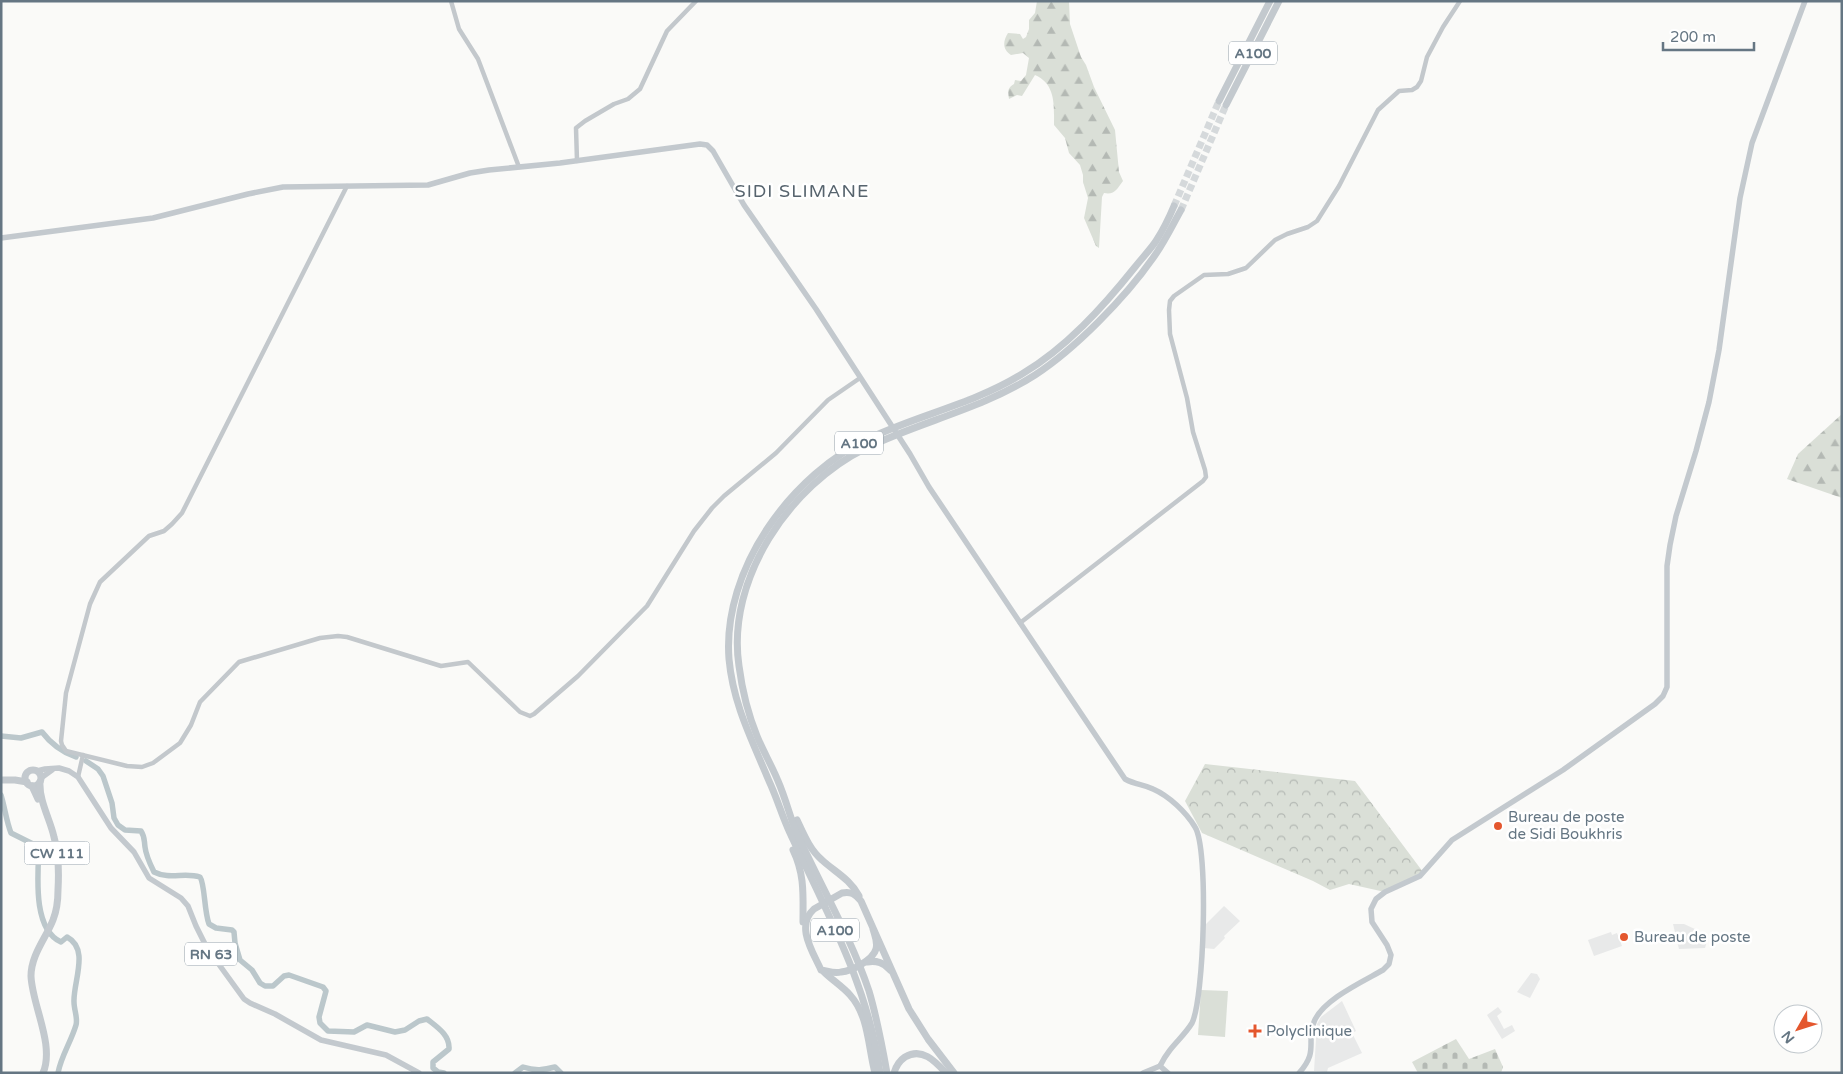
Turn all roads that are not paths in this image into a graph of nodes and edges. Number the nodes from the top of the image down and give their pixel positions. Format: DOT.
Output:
graph roads {
  1 [pos="451,1"];
  2 [pos="696,1"];
  3 [pos="1270,1"];
  4 [pos="1279,1"];
  5 [pos="1460,1"];
  6 [pos="1805,1"];
  7 [pos="1219,102"];
  8 [pos="1226,105"];
  9 [pos="577,161"];
  10 [pos="519,167"];
  11 [pos="347,186"];
  12 [pos="1174,206"];
  13 [pos="1181,210"];
  14 [pos="1,238"];
  15 [pos="860,378"];
  16 [pos="1020,623"];
  17 [pos="83,755"];
  18 [pos="773,768"];
  19 [pos="26,774"];
  20 [pos="39,777"];
  21 [pos="78,777"];
  22 [pos="1,778"];
  23 [pos="29,784"];
  24 [pos="774,793"];
  25 [pos="861,901"];
  26 [pos="49,924"];
  27 [pos="873,929"];
  28 [pos="805,930"];
  29 [pos="43,935"];
  30 [pos="866,962"];
  31 [pos="821,970"];
  32 [pos="899,985"];
  33 [pos="1160,1066"];
  34 [pos="38,1073"];
  35 [pos="43,1073"];
  36 [pos="419,1073"];
  37 [pos="875,1073"];
  38 [pos="880,1073"];
  39 [pos="887,1073"];
  40 [pos="894,1073"];
  41 [pos="946,1073"];
  42 [pos="954,1073"];
  43 [pos="1143,1073"];
  44 [pos="1168,1073"];
  45 [pos="1299,1073"];
  1 -- 10 [label="street"];
  2 -- 9 [label="street"];
  3 -- 7 [label="highway, A100 / A100"];
  4 -- 8 [label="highway, A100 / A100"];
  5 -- 16 [label="street"];
  6 -- 45 [label="main road"];
  9 -- 10 [label="main road"];
  9 -- 15 [label="main road"];
  10 -- 11 [label="main road"];
  11 -- 14 [label="main road"];
  11 -- 17 [label="street"];
  12 -- 24 [label="highway, A100 / A100"];
  13 -- 18 [label="highway, A100 / A100"];
  15 -- 16 [label="main road"];
  15 -- 17 [label="street"];
  16 -- 33 [label="main road"];
  17 -- 21 [label="street"];
  18 -- 25 [label="highway"];
  18 -- 39 [label="highway, A100 / A100"];
  19 -- 20 [label="highway"];
  19 -- 22 [label="highway"];
  19 -- 23 [label="highway"];
  20 -- 21 [label="main road"];
  20 -- 23 [label="highway"];
  20 -- 26 [label="highway, CW 111"];
  21 -- 36 [label="main road, RN 63"];
  22 -- 23 [label="highway"];
  23 -- 26 [label="highway, CW 111"];
  24 -- 28 [label="highway"];
  24 -- 38 [label="highway, A100 / A100"];
  25 -- 27 [label="highway"];
  25 -- 28 [label="highway"];
  26 -- 29 [label="highway, CW 111"];
  27 -- 30 [label="highway"];
  27 -- 32 [label="highway"];
  28 -- 31 [label="highway"];
  29 -- 34 [label="highway, CW 111"];
  29 -- 35 [label="highway, CW 111"];
  30 -- 31 [label="highway"];
  30 -- 32 [label="highway"];
  31 -- 37 [label="highway"];
  32 -- 42 [label="highway"];
  33 -- 43 [label="main road"];
  33 -- 44 [label="main road"];
  40 -- 41 [label="highway"];
}
